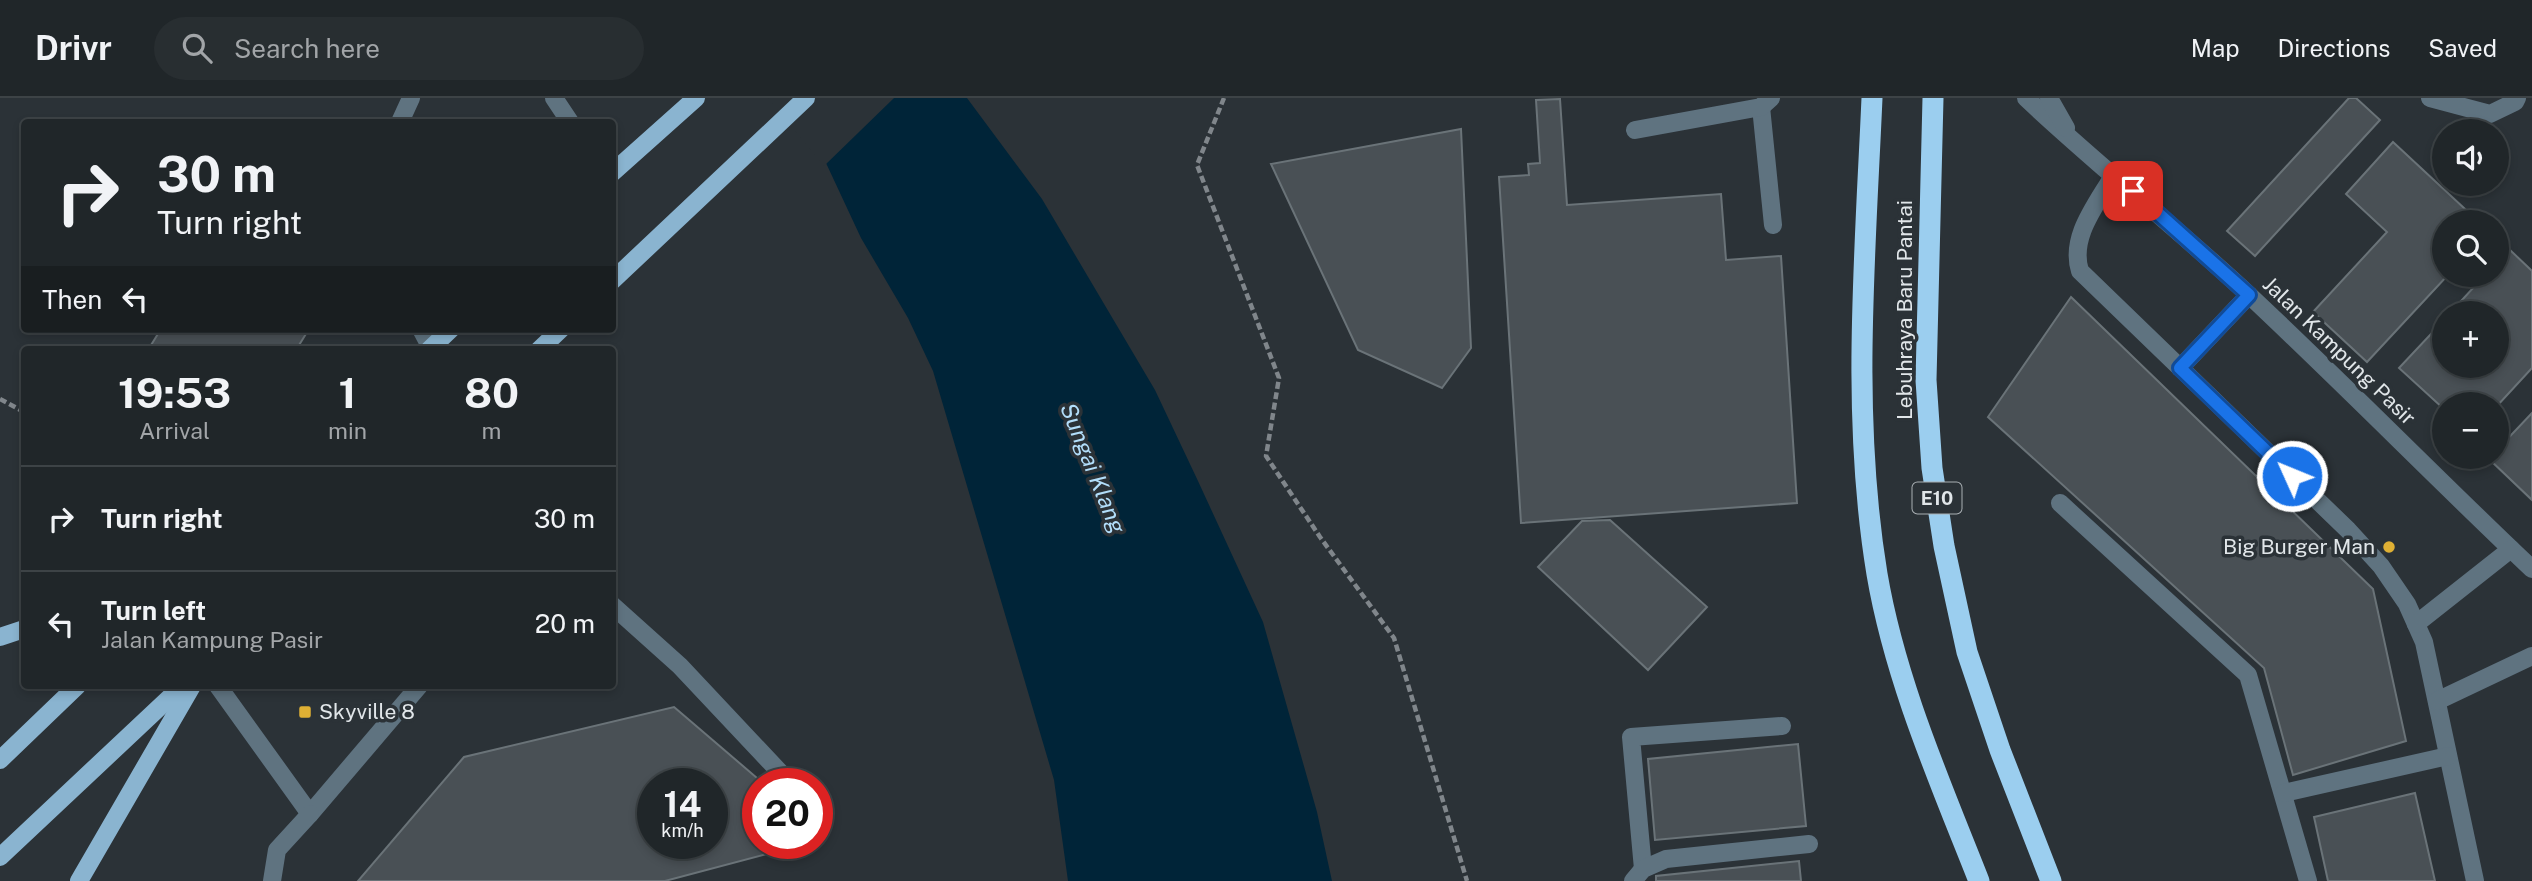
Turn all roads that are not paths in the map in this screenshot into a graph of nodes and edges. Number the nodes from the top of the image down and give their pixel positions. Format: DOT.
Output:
graph roads {
  1 [pos="411,98"];
  2 [pos="554,98"];
  3 [pos="696,98"];
  4 [pos="806,98"];
  5 [pos="1872,98"];
  6 [pos="1933,98"];
  7 [pos="2026,98"];
  8 [pos="2049,98"];
  9 [pos="2430,98"];
  10 [pos="2517,98"];
  11 [pos="1766,102"];
  12 [pos="401,119"];
  13 [pos="568,119"];
  14 [pos="1636,130"];
  15 [pos="2077,146"];
  16 [pos="616,170"];
  17 [pos="2114,174"];
  18 [pos="1773,225"];
  19 [pos="616,277"];
  20 [pos="2249,295"];
  21 [pos="447,333"];
  22 [pos="557,333"];
  23 [pos="433,346"];
  24 [pos="543,346"];
  25 [pos="2180,368"];
  26 [pos="2060,503"];
  27 [pos="2511,549"];
  28 [pos="2532,569"];
  29 [pos="616,609"];
  30 [pos="2416,624"];
  31 [pos="21,630"];
  32 [pos="0,637"];
  33 [pos="2532,656"];
  34 [pos="74,689"];
  35 [pos="179,689"];
  36 [pos="190,689"];
  37 [pos="220,689"];
  38 [pos="416,689"];
  39 [pos="2437,701"];
  40 [pos="1783,726"];
  41 [pos="2448,756"];
  42 [pos="0,760"];
  43 [pos="776,768"];
  44 [pos="2284,793"];
  45 [pos="310,814"];
  46 [pos="1809,844"];
  47 [pos="0,857"];
  48 [pos="1638,875"];
  49 [pos="79,881"];
  50 [pos="272,881"];
  51 [pos="1979,881"];
  52 [pos="2051,881"];
  53 [pos="2308,881"];
  54 [pos="2475,881"];
  1 -- 12 [label="street"];
  2 -- 13 [label="street"];
  3 -- 16 [label="main road"];
  4 -- 19 [label="main road"];
  5 -- 51 [label="highway, Lebuhraya Baru Pantai"];
  6 -- 52 [label="highway, Lebuhraya Baru Pantai / E10"];
  7 -- 15 [label="street, Jalan Kampung Pasir"];
  8 -- 15 [label="street, Jalan Kampung Pasir"];
  9 -- 10 [label="street"];
  11 -- 14 [label="street"];
  11 -- 18 [label="street"];
  15 -- 17 [label="street, Jalan Kampung Pasir"];
  17 -- 20 [label="street, Jalan Kampung Pasir"];
  17 -- 25 [label="street"];
  20 -- 25 [label="street"];
  20 -- 27 [label="street, Jalan Kampung Pasir"];
  21 -- 23 [label="main road"];
  22 -- 24 [label="main road"];
  25 -- 30 [label="street"];
  26 -- 44 [label="street"];
  27 -- 28 [label="street, Jalan Kampung Pasir"];
  27 -- 30 [label="street"];
  29 -- 43 [label="street"];
  30 -- 39 [label="street"];
  31 -- 32 [label="main road"];
  33 -- 39 [label="street"];
  34 -- 42 [label="main road"];
  35 -- 47 [label="main road"];
  36 -- 49 [label="main road"];
  37 -- 45 [label="street"];
  38 -- 45 [label="street"];
  39 -- 41 [label="street"];
  40 -- 48 [label="street"];
  41 -- 44 [label="street"];
  41 -- 54 [label="street"];
  44 -- 53 [label="street"];
  45 -- 50 [label="street"];
  46 -- 48 [label="street"];
}
